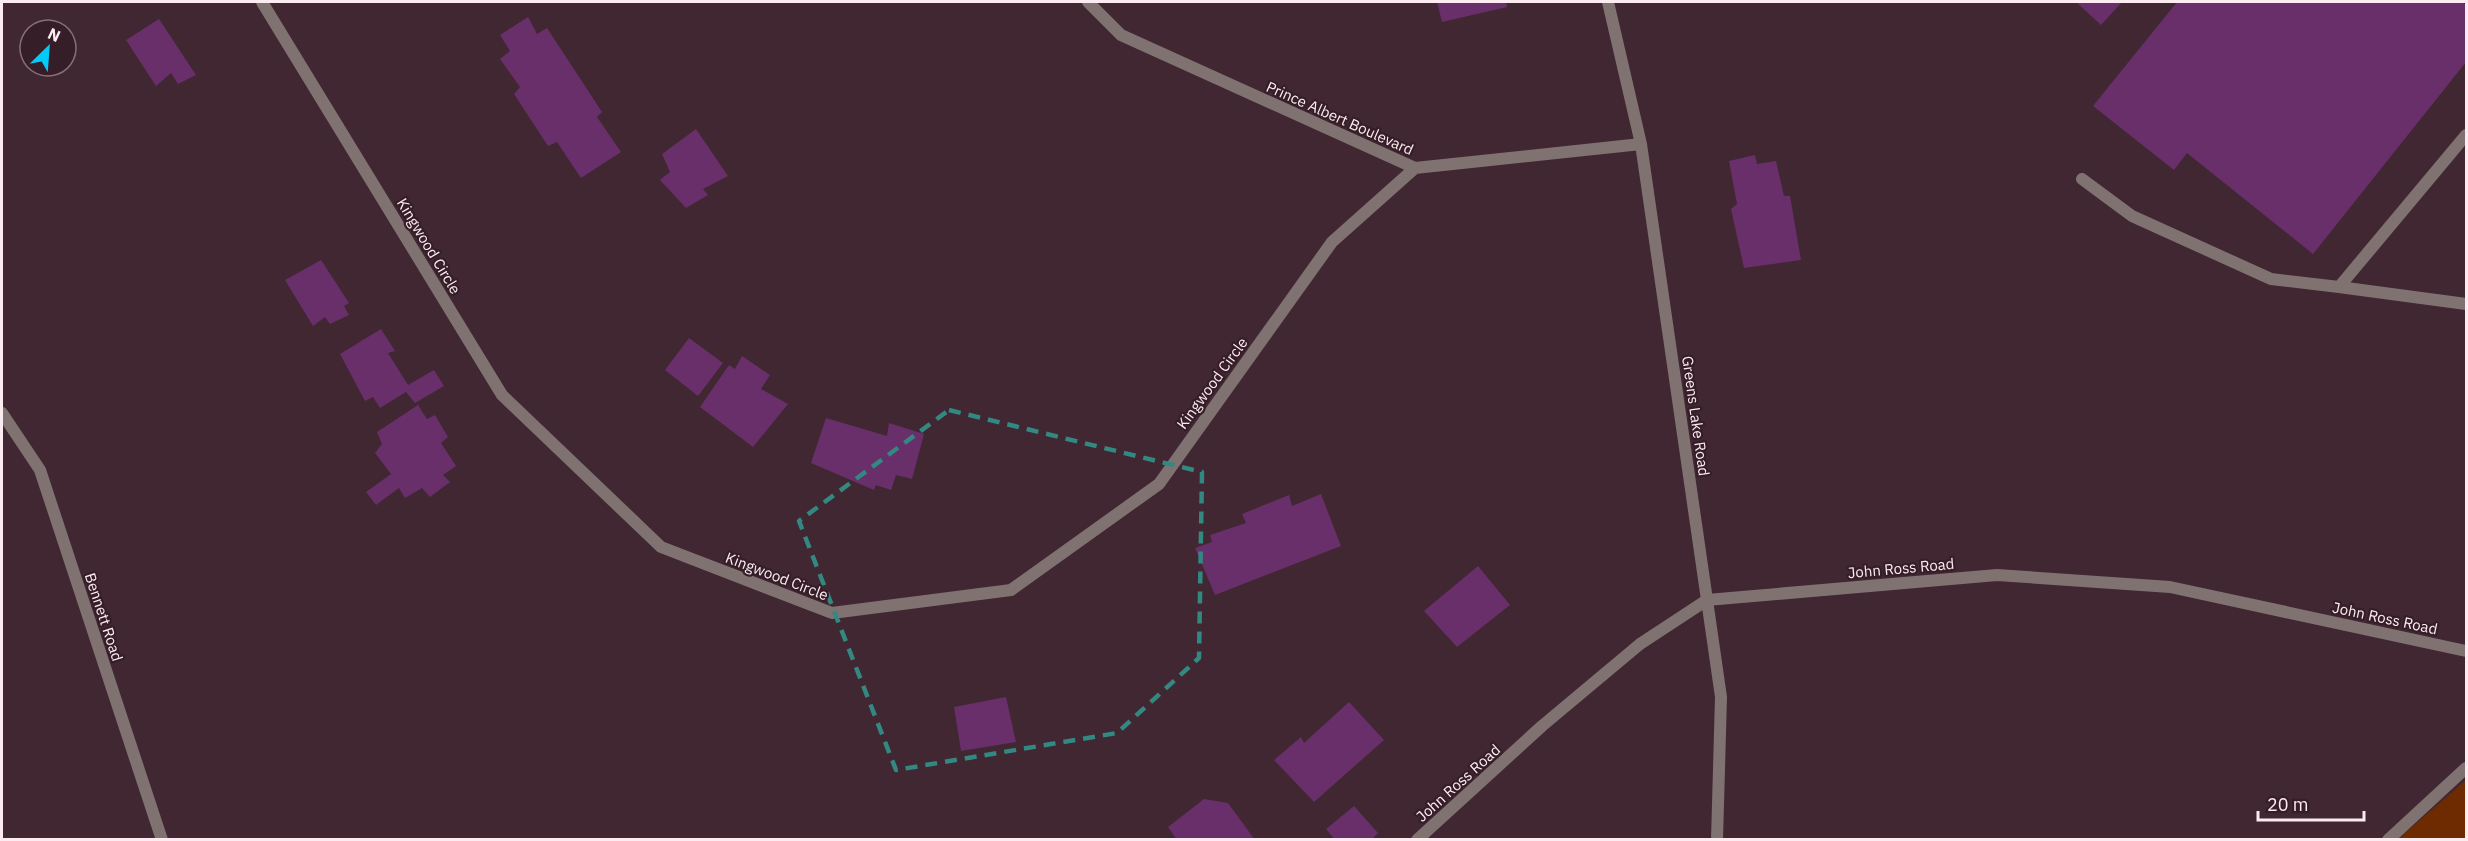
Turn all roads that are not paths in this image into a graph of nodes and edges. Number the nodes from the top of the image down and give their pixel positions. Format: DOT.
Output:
graph roads {
  1 [pos="262,2"];
  2 [pos="1088,2"];
  3 [pos="1608,2"];
  4 [pos="2466,135"];
  5 [pos="1641,144"];
  6 [pos="1415,168"];
  7 [pos="2082,179"];
  8 [pos="2338,286"];
  9 [pos="2466,304"];
  10 [pos="2,413"];
  11 [pos="1707,600"];
  12 [pos="2466,651"];
  13 [pos="2466,768"];
  14 [pos="162,840"];
  15 [pos="1417,840"];
  16 [pos="1717,840"];
  17 [pos="2388,840"];
  1 -- 6 [label="street, Kingwood Circle"];
  2 -- 6 [label="street, Prince Albert Boulevard"];
  3 -- 5 [label="street, Greens Lake Road"];
  4 -- 8 [label="street"];
  5 -- 6 [label="street, Prince Albert Boulevard"];
  5 -- 11 [label="street, Greens Lake Road"];
  7 -- 8 [label="street"];
  8 -- 9 [label="street"];
  10 -- 14 [label="street, Bennett Road"];
  11 -- 12 [label="street, John Ross Road"];
  11 -- 15 [label="street, John Ross Road"];
  11 -- 16 [label="street, Greens Lake Road"];
  13 -- 17 [label="street"];
}
